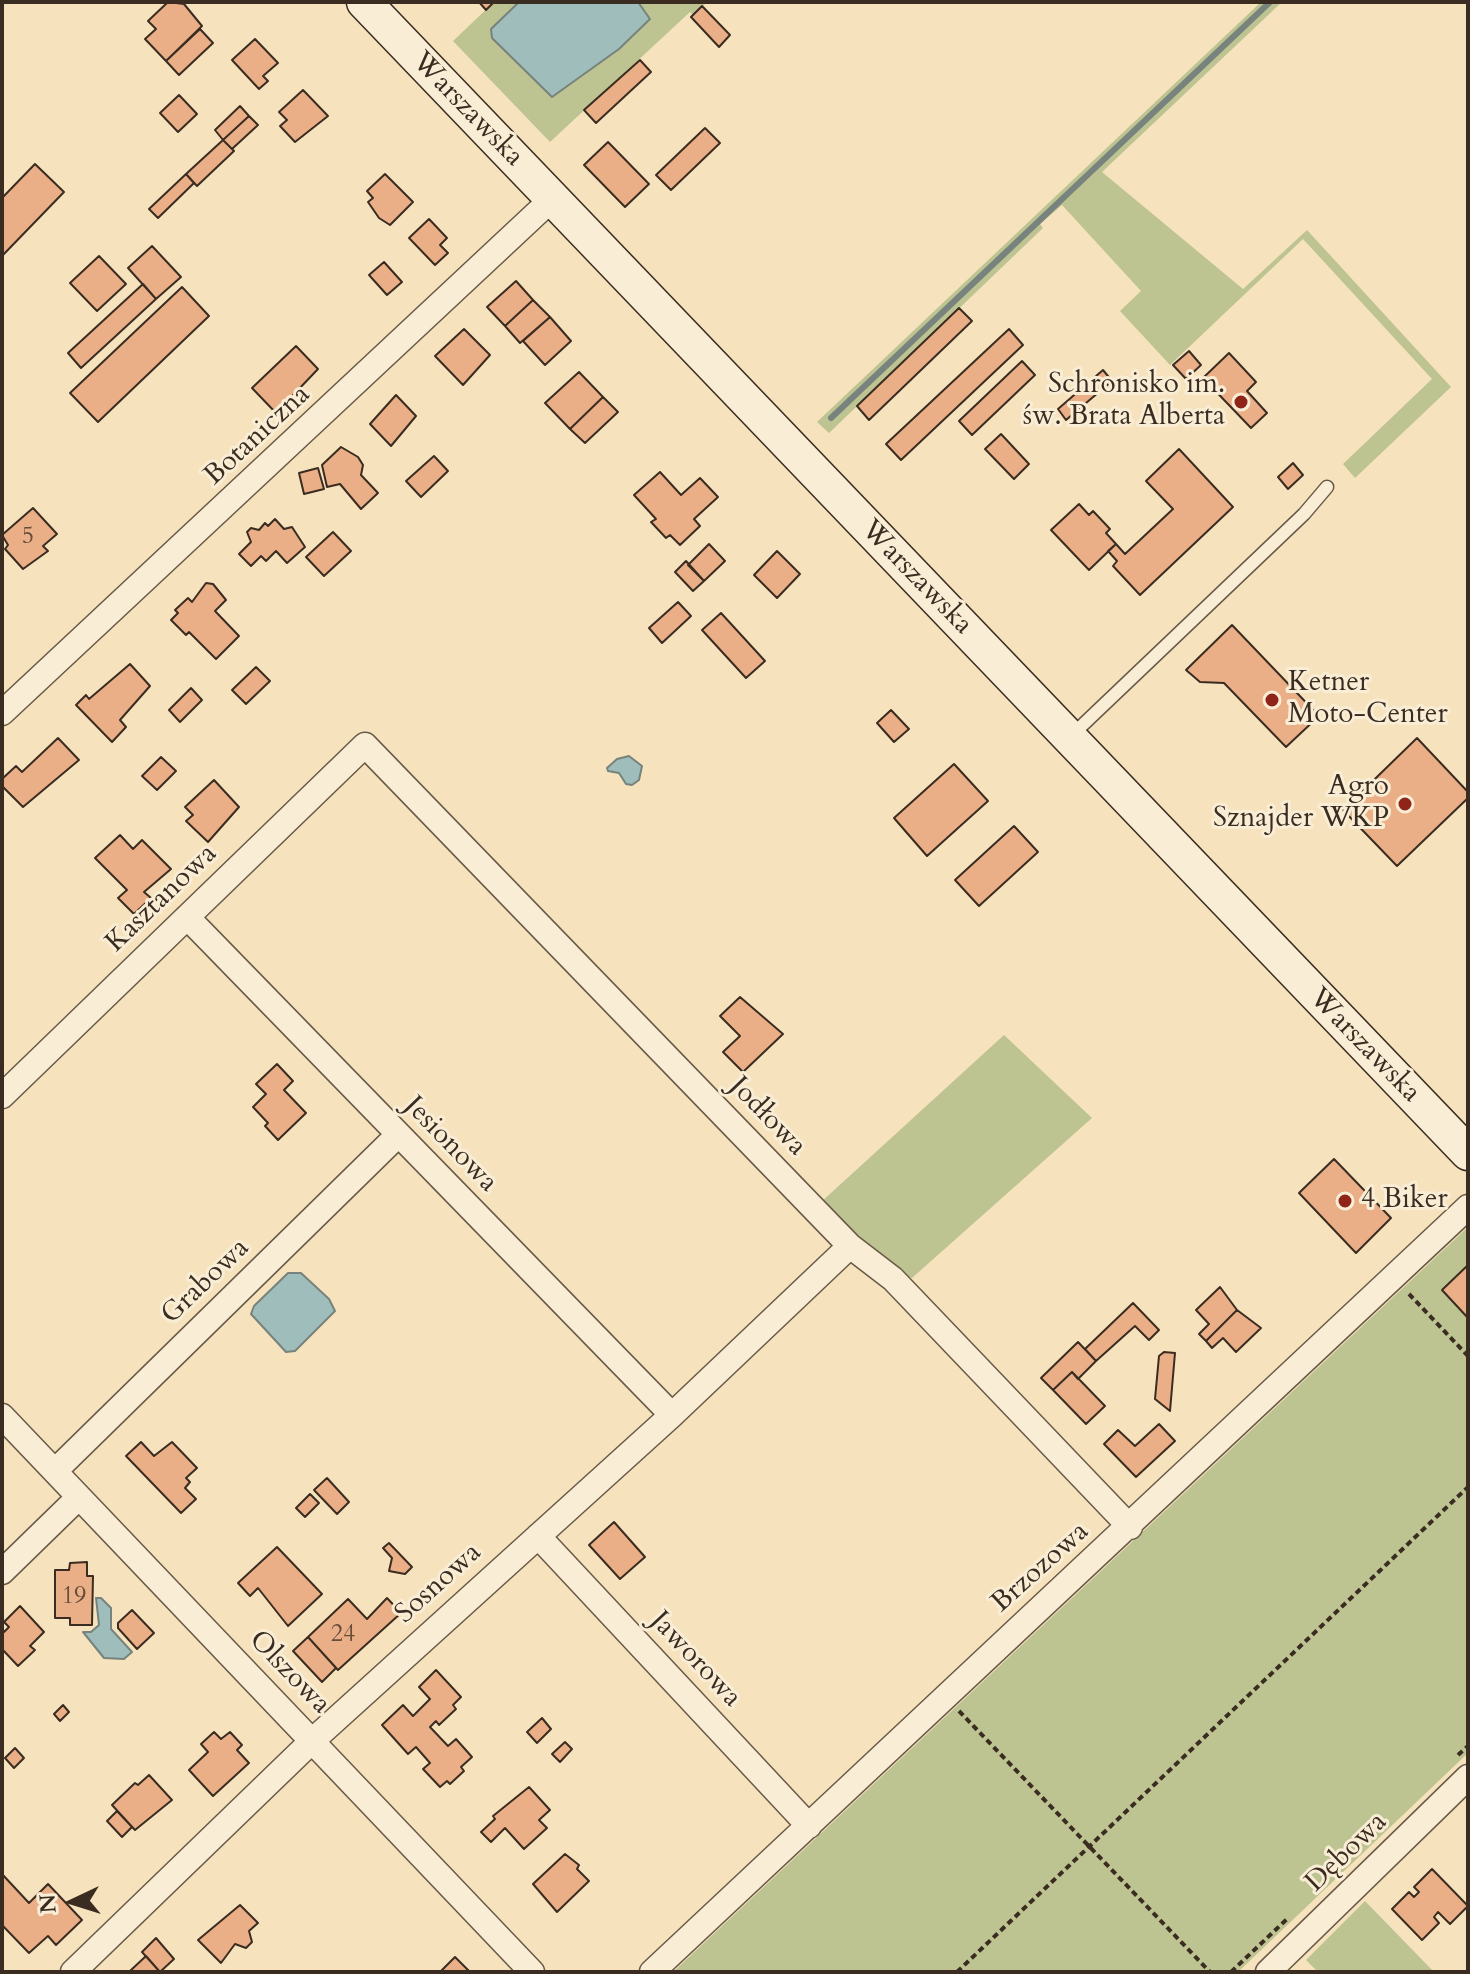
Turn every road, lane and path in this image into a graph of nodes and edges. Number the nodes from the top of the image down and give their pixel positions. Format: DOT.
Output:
graph roads {
  1 [pos="364,2"];
  2 [pos="552,199"];
  3 [pos="1327,487"];
  4 [pos="2,713"];
  5 [pos="1069,738"];
  6 [pos="365,745"];
  7 [pos="187,917"];
  8 [pos="2,1096"];
  9 [pos="398,1135"];
  10 [pos="1468,1153"];
  11 [pos="1468,1207"];
  12 [pos="850,1246"];
  13 [pos="672,1415"];
  14 [pos="2,1416"];
  15 [pos="55,1471"];
  16 [pos="1468,1487"];
  17 [pos="79,1497"];
  18 [pos="1130,1527"];
  19 [pos="538,1536"];
  20 [pos="2,1572"];
  21 [pos="959,1711"];
  22 [pos="312,1741"];
  23 [pos="1468,1777"];
  24 [pos="809,1826"];
  25 [pos="1090,1847"];
  26 [pos="73,1972"];
  27 [pos="532,1972"];
  28 [pos="652,1972"];
  29 [pos="957,1972"];
  30 [pos="1210,1972"];
  31 [pos="1268,1972"];
  1 -- 2 [label="main road, Warszawska"];
  2 -- 4 [label="street, Botaniczna"];
  2 -- 5 [label="main road, Warszawska"];
  3 -- 5 [label="lane"];
  5 -- 10 [label="main road, Warszawska"];
  6 -- 7 [label="street, Kasztanowa"];
  6 -- 12 [label="street, Jodłowa"];
  7 -- 8 [label="street, Kasztanowa"];
  7 -- 9 [label="street, Jesionowa"];
  9 -- 13 [label="street, Jesionowa"];
  9 -- 15 [label="street, Grabowa"];
  11 -- 18 [label="street, Brzozowa"];
  12 -- 13 [label="street, Sosnowa"];
  12 -- 18 [label="street, Jodłowa"];
  13 -- 19 [label="street, Sosnowa"];
  14 -- 15 [label="street, Olszowa"];
  15 -- 17 [label="street, Olszowa"];
  16 -- 25 [label="path"];
  17 -- 20 [label="street"];
  17 -- 22 [label="street, Olszowa"];
  18 -- 24 [label="street, Brzozowa"];
  19 -- 22 [label="street, Sosnowa"];
  19 -- 24 [label="street, Jaworowa"];
  21 -- 25 [label="path"];
  22 -- 26 [label="street, Sosnowa"];
  22 -- 27 [label="street, Olszowa"];
  23 -- 31 [label="street, Dębowa"];
  24 -- 28 [label="street, Brzozowa"];
  25 -- 29 [label="path"];
  25 -- 30 [label="path"];
}
